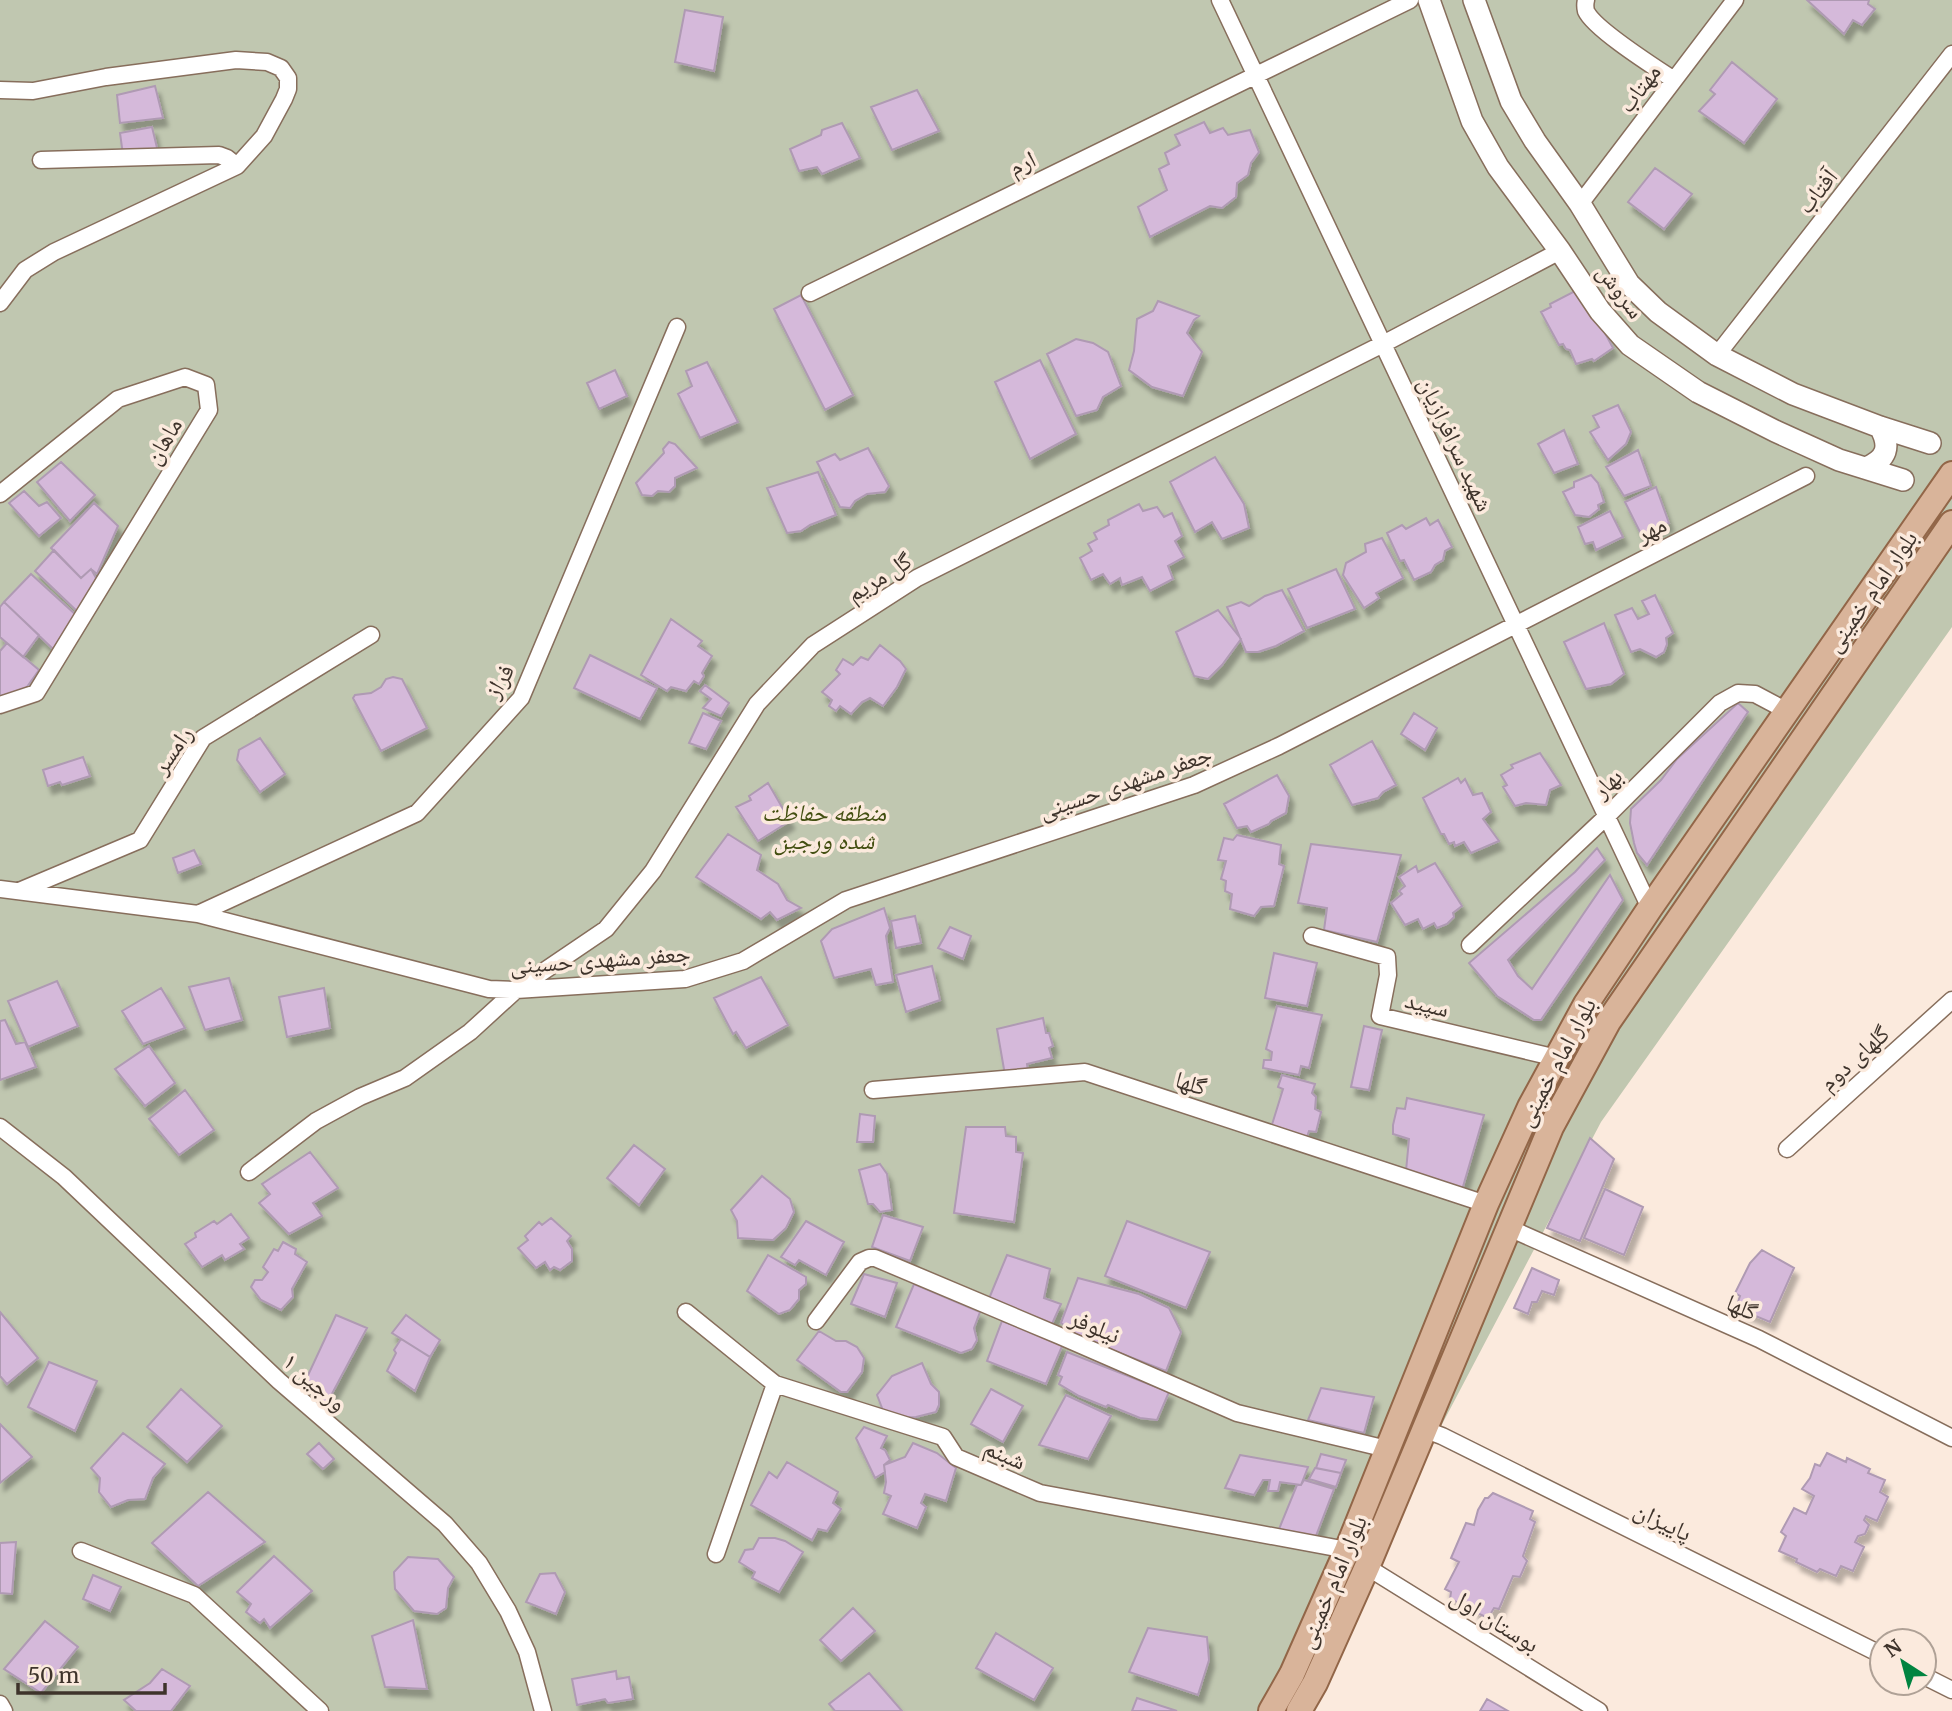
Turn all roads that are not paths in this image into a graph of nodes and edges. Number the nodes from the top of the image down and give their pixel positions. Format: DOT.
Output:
graph roads {
  1 [pos="1220,0"];
  2 [pos="1410,0"];
  3 [pos="1429,0"];
  4 [pos="1474,0"];
  5 [pos="1586,0"];
  6 [pos="1735,0"];
  7 [pos="1952,54"];
  8 [pos="1255,74"];
  9 [pos="1674,80"];
  10 [pos="0,90"];
  11 [pos="41,160"];
  12 [pos="237,166"];
  13 [pos="1580,204"];
  14 [pos="1560,251"];
  15 [pos="810,293"];
  16 [pos="0,303"];
  17 [pos="677,327"];
  18 [pos="1383,344"];
  19 [pos="1717,355"];
  20 [pos="1881,427"];
  21 [pos="1930,443"];
  22 [pos="1866,468"];
  23 [pos="1952,474"];
  24 [pos="1806,476"];
  25 [pos="1903,480"];
  26 [pos="0,494"];
  27 [pos="1952,523"];
  28 [pos="1516,623"];
  29 [pos="371,635"];
  30 [pos="0,705"];
  31 [pos="1787,711"];
  32 [pos="1607,816"];
  33 [pos="0,889"];
  34 [pos="17,891"];
  35 [pos="1650,908"];
  36 [pos="198,914"];
  37 [pos="1312,936"];
  38 [pos="1470,945"];
  39 [pos="516,990"];
  40 [pos="1952,1000"];
  41 [pos="1557,1058"];
  42 [pos="873,1090"];
  43 [pos="0,1127"];
  44 [pos="1787,1149"];
  45 [pos="249,1172"];
  46 [pos="1486,1204"];
  47 [pos="1509,1228"];
  48 [pos="685,1312"];
  49 [pos="816,1321"];
  50 [pos="775,1384"];
  51 [pos="1423,1429"];
  52 [pos="1952,1438"];
  53 [pos="1387,1449"];
  54 [pos="1347,1550"];
  55 [pos="81,1551"];
  56 [pos="716,1554"];
  57 [pos="1367,1567"];
  58 [pos="1868,1648"];
  59 [pos="0,1704"];
  60 [pos="4,1711"];
  61 [pos="320,1711"];
  62 [pos="542,1711"];
  63 [pos="1271,1711"];
  64 [pos="1299,1711"];
  65 [pos="1600,1711"];
  1 -- 8 [label="street, شهید سرافرازیان"];
  2 -- 8 [label="street, ارم"];
  3 -- 14 [label="street, سروش"];
  4 -- 13 [label="street, سروش"];
  5 -- 9 [label="street"];
  6 -- 9 [label="street, مهتاب"];
  7 -- 19 [label="street, آفتاب"];
  8 -- 15 [label="street, ارم"];
  8 -- 18 [label="street, شهید سرافرازیان"];
  9 -- 13 [label="street, مهتاب"];
  10 -- 12 [label="street"];
  11 -- 12 [label="street"];
  12 -- 16 [label="street"];
  13 -- 19 [label="street, سروش"];
  14 -- 18 [label="street, گل مریم"];
  14 -- 22 [label="street, سروش"];
  17 -- 36 [label="street, فراز"];
  18 -- 28 [label="street, شهید سرافرازیان"];
  18 -- 39 [label="street, گل مریم"];
  19 -- 20 [label="street, سروش"];
  20 -- 21 [label="street, سروش"];
  20 -- 22 [label="street"];
  22 -- 25 [label="street, سروش"];
  23 -- 31 [label="main road, بلوار امام خمینی"];
  24 -- 28 [label="street, مهر"];
  26 -- 30 [label="street, ماهان"];
  27 -- 47 [label="main road, بلوار امام خمینی"];
  28 -- 32 [label="street, شهید سرافرازیان"];
  28 -- 39 [label="street, جعفر مشهدی حسینی"];
  29 -- 34 [label="street, رامسر"];
  31 -- 32 [label="street, بهار"];
  31 -- 35 [label="main road, بلوار امام خمینی"];
  32 -- 35 [label="street, شهید سرافرازیان"];
  32 -- 38 [label="street, بهار"];
  33 -- 34 [label="street, جعفر مشهدی حسینی"];
  34 -- 36 [label="street, جعفر مشهدی حسینی"];
  35 -- 41 [label="main road, بلوار امام خمینی"];
  36 -- 39 [label="street, جعفر مشهدی حسینی"];
  37 -- 41 [label="street, سپید"];
  39 -- 45 [label="street, گل مریم"];
  40 -- 44 [label="street, گلهای دوم"];
  41 -- 46 [label="main road, بلوار امام خمینی"];
  42 -- 46 [label="street, گلها"];
  43 -- 62 [label="street, ورجین ۱"];
  46 -- 53 [label="main road, بلوار امام خمینی"];
  47 -- 51 [label="main road, بلوار امام خمینی"];
  47 -- 52 [label="street, گلها"];
  48 -- 50 [label="street, شبنم"];
  49 -- 53 [label="street, نیلوفر"];
  50 -- 54 [label="street, شبنم"];
  50 -- 56 [label="street"];
  51 -- 57 [label="main road, بلوار امام خمینی"];
  51 -- 58 [label="street, پاییزان"];
  53 -- 54 [label="main road, بلوار امام خمینی"];
  54 -- 63 [label="main road, بلوار امام خمینی"];
  55 -- 61 [label="street"];
  57 -- 64 [label="main road, بلوار امام خمینی"];
  57 -- 65 [label="street, بوستان اول"];
  59 -- 60 [label="street"];
}
